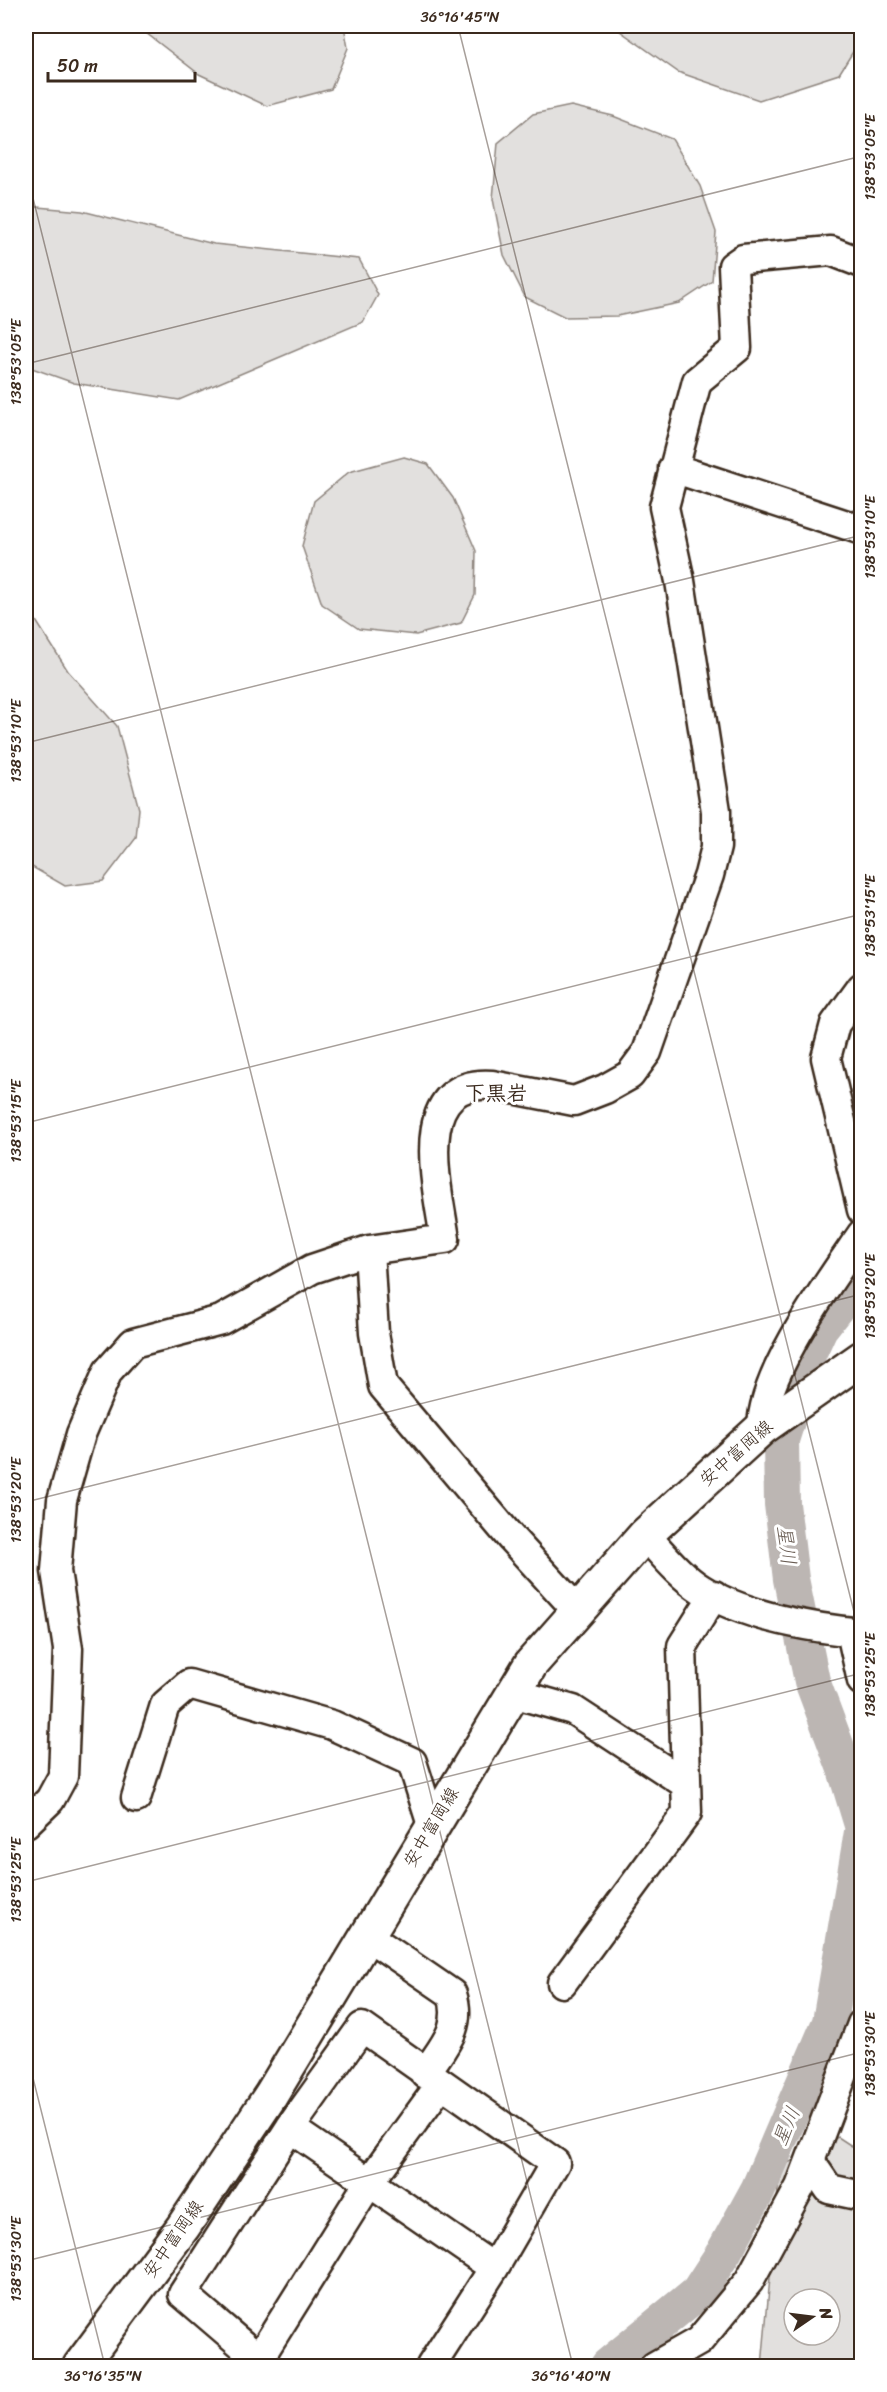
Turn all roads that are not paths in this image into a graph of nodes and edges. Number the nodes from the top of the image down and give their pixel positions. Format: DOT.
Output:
graph roads {
  1 [pos="861,263"];
  2 [pos="673,468"];
  3 [pos="861,530"];
  4 [pos="861,987"];
  5 [pos="861,1210"];
  6 [pos="861,1234"];
  7 [pos="369,1250"];
  8 [pos="857,1362"];
  9 [pos="765,1426"];
  10 [pos="645,1535"];
  11 [pos="714,1596"];
  12 [pos="577,1610"];
  13 [pos="849,1632"];
  14 [pos="861,1682"];
  15 [pos="513,1693"];
  16 [pos="686,1784"];
  17 [pos="136,1798"];
  18 [pos="26,1823"];
  19 [pos="432,1825"];
  20 [pos="366,1935"];
  21 [pos="562,1983"];
  22 [pos="861,2024"];
  23 [pos="433,2079"];
  24 [pos="290,2128"];
  25 [pos="810,2161"];
  26 [pos="368,2184"];
  27 [pos="861,2196"];
  28 [pos="494,2268"];
  29 [pos="262,2363"];
  30 [pos="80,2367"];
  31 [pos="431,2367"];
  32 [pos="655,2367"];
  1 -- 2 [label="street"];
  2 -- 3 [label="street"];
  2 -- 7 [label="street"];
  4 -- 5 [label="street"];
  6 -- 9 [label="street"];
  7 -- 12 [label="street"];
  7 -- 18 [label="street"];
  8 -- 9 [label="main road, 安中富岡線"];
  9 -- 10 [label="main road, 安中富岡線"];
  10 -- 11 [label="street"];
  10 -- 12 [label="main road, 安中富岡線"];
  11 -- 13 [label="street"];
  11 -- 16 [label="street"];
  12 -- 15 [label="main road, 安中富岡線"];
  13 -- 14 [label="street"];
  15 -- 16 [label="street"];
  15 -- 19 [label="main road, 安中富岡線"];
  16 -- 21 [label="street"];
  17 -- 19 [label="street"];
  19 -- 20 [label="main road, 安中富岡線"];
  20 -- 23 [label="street"];
  20 -- 30 [label="main road, 安中富岡線"];
  22 -- 25 [label="street"];
  23 -- 24 [label="street"];
  23 -- 26 [label="street"];
  23 -- 28 [label="street"];
  24 -- 26 [label="street"];
  24 -- 29 [label="street"];
  25 -- 27 [label="street"];
  25 -- 32 [label="street"];
  26 -- 28 [label="street"];
  26 -- 29 [label="street"];
  28 -- 31 [label="street"];
}
